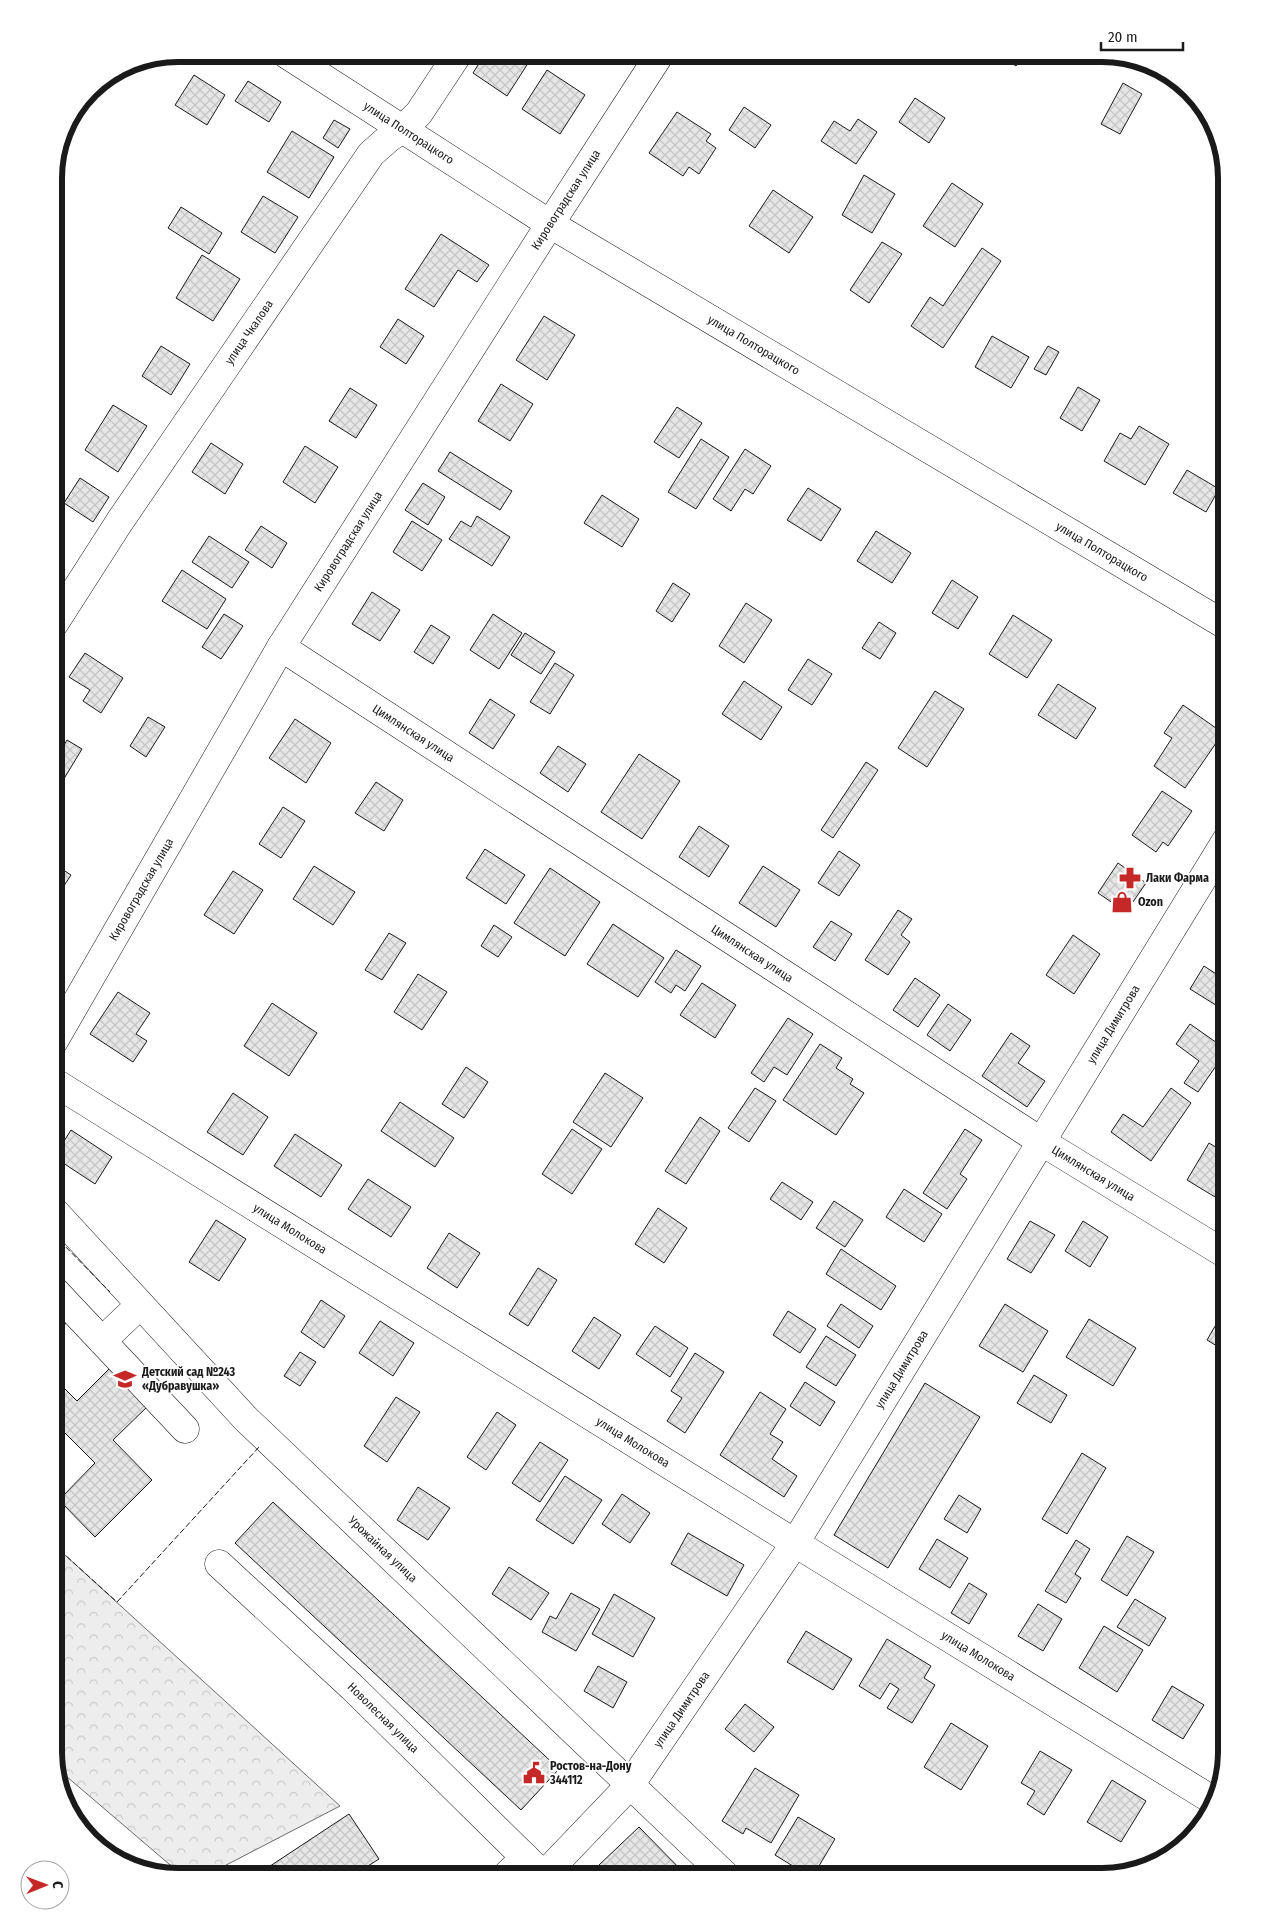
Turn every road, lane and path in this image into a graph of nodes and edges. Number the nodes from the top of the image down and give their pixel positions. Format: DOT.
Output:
graph roads {
  1 [pos="299,62"];
  2 [pos="453,62"];
  3 [pos="654,63"];
  4 [pos="404,128"];
  5 [pos="550,224"];
  6 [pos="63,610"];
  7 [pos="1218,621"];
  8 [pos="281,647"];
  9 [pos="1218,854"];
  10 [pos="63,1025"];
  11 [pos="63,1088"];
  12 [pos="1042,1142"];
  13 [pos="63,1221"];
  14 [pos="1218,1250"];
  15 [pos="63,1300"];
  16 [pos="140,1304"];
  17 [pos="102,1341"];
  18 [pos="185,1429"];
  19 [pos="794,1543"];
  20 [pos="219,1564"];
  21 [pos="630,1785"];
  22 [pos="1209,1798"];
  23 [pos="526,1867"];
  24 [pos="534,1867"];
  25 [pos="717,1868"];
  1 -- 4 [label="street, улица Полторацкого"];
  2 -- 4 [label="street, улица Чкалова"];
  3 -- 5 [label="street, Кировоградская улица"];
  4 -- 5 [label="street, улица Полторацкого"];
  4 -- 6 [label="street, улица Чкалова"];
  5 -- 7 [label="street, улица Полторацкого"];
  5 -- 8 [label="street, Кировоградская улица"];
  8 -- 10 [label="street, Кировоградская улица"];
  8 -- 12 [label="street, Цимлянская улица"];
  9 -- 12 [label="street, улица Димитрова"];
  11 -- 19 [label="street, улица Молокова"];
  12 -- 14 [label="street, Цимлянская улица"];
  12 -- 19 [label="street, улица Димитрова"];
  13 -- 16 [label="street, Урожайная улица"];
  15 -- 17 [label="street"];
  16 -- 17 [label="street"];
  16 -- 21 [label="street, Урожайная улица"];
  17 -- 18 [label="street"];
  19 -- 21 [label="street, улица Димитрова"];
  19 -- 22 [label="street, улица Молокова"];
  20 -- 23 [label="street, Новолесная улица"];
  21 -- 24 [label="street, улица Димитрова"];
  21 -- 25 [label="street, Урожайная улица"];
}
